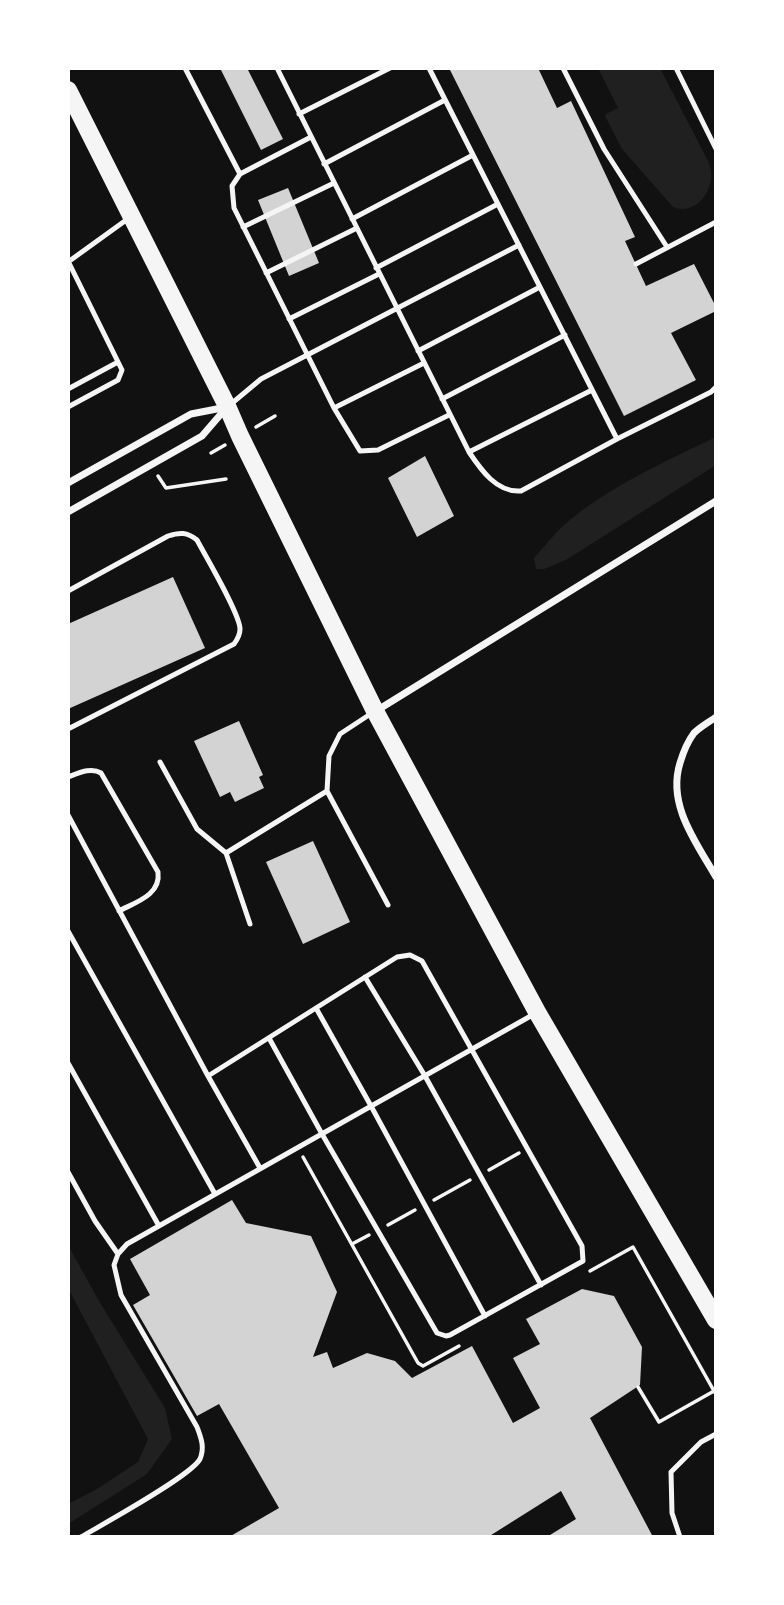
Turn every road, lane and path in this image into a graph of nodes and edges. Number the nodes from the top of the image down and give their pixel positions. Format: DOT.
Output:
graph roads {
  1 [pos="186,68"];
  2 [pos="277,68"];
  3 [pos="390,68"];
  4 [pos="429,68"];
  5 [pos="564,68"];
  6 [pos="676,68"];
  7 [pos="68,90"];
  8 [pos="445,100"];
  9 [pos="299,114"];
  10 [pos="311,136"];
  11 [pos="716,149"];
  12 [pos="473,155"];
  13 [pos="324,164"];
  14 [pos="240,174"];
  15 [pos="334,183"];
  16 [pos="498,204"];
  17 [pos="131,216"];
  18 [pos="352,219"];
  19 [pos="716,222"];
  20 [pos="243,227"];
  21 [pos="357,229"];
  22 [pos="519,245"];
  23 [pos="667,247"];
  24 [pos="68,262"];
  25 [pos="636,264"];
  26 [pos="378,271"];
  27 [pos="266,273"];
  28 [pos="540,287"];
  29 [pos="396,308"];
  30 [pos="289,319"];
  31 [pos="565,335"];
  32 [pos="418,351"];
  33 [pos="307,354"];
  34 [pos="118,362"];
  35 [pos="424,363"];
  36 [pos="716,387"];
  37 [pos="68,389"];
  38 [pos="592,390"];
  39 [pos="442,399"];
  40 [pos="228,406"];
  41 [pos="68,407"];
  42 [pos="334,408"];
  43 [pos="449,415"];
  44 [pos="617,439"];
  45 [pos="468,452"];
  46 [pos="158,476"];
  47 [pos="226,479"];
  48 [pos="68,483"];
  49 [pos="716,500"];
  50 [pos="68,512"];
  51 [pos="68,591"];
  52 [pos="375,711"];
  53 [pos="716,717"];
  54 [pos="68,729"];
  55 [pos="160,762"];
  56 [pos="68,777"];
  57 [pos="327,791"];
  58 [pos="68,816"];
  59 [pos="226,853"];
  60 [pos="716,877"];
  61 [pos="388,905"];
  62 [pos="119,911"];
  63 [pos="250,924"];
  64 [pos="68,931"];
  65 [pos="365,977"];
  66 [pos="316,1008"];
  67 [pos="537,1012"];
  68 [pos="269,1038"];
  69 [pos="471,1049"];
  70 [pos="68,1063"];
  71 [pos="208,1076"];
  72 [pos="425,1076"];
  73 [pos="371,1106"];
  74 [pos="322,1134"];
  75 [pos="298,1147"];
  76 [pos="527,1149"];
  77 [pos="260,1168"];
  78 [pos="68,1172"];
  79 [pos="480,1174"];
  80 [pos="215,1194"];
  81 [pos="425,1205"];
  82 [pos="159,1226"];
  83 [pos="377,1231"];
  84 [pos="352,1244"];
  85 [pos="118,1254"];
  86 [pos="586,1273"];
  87 [pos="541,1284"];
  88 [pos="485,1316"];
  89 [pos="716,1320"];
  90 [pos="469,1339"];
  91 [pos="638,1387"];
  92 [pos="715,1393"];
  93 [pos="716,1434"];
  94 [pos="85,1536"];
  95 [pos="680,1537"];
  1 -- 14 [label="lane"];
  2 -- 9 [label="lane"];
  3 -- 9 [label="lane"];
  4 -- 8 [label="lane"];
  5 -- 23 [label="lane"];
  6 -- 11 [label="lane"];
  7 -- 17 [label="main road"];
  8 -- 12 [label="lane"];
  8 -- 13 [label="lane"];
  9 -- 10 [label="lane"];
  10 -- 13 [label="lane"];
  10 -- 14 [label="lane"];
  12 -- 16 [label="lane"];
  12 -- 18 [label="lane"];
  13 -- 15 [label="lane"];
  14 -- 20 [label="lane"];
  15 -- 18 [label="lane"];
  15 -- 20 [label="lane"];
  16 -- 22 [label="lane"];
  16 -- 26 [label="lane"];
  17 -- 24 [label="lane"];
  17 -- 40 [label="main road"];
  18 -- 21 [label="lane"];
  19 -- 23 [label="lane"];
  20 -- 27 [label="lane"];
  21 -- 26 [label="lane"];
  21 -- 27 [label="lane"];
  22 -- 28 [label="lane"];
  22 -- 29 [label="lane"];
  23 -- 25 [label="lane"];
  24 -- 34 [label="lane"];
  26 -- 29 [label="lane"];
  26 -- 30 [label="lane"];
  27 -- 30 [label="lane"];
  28 -- 31 [label="lane"];
  28 -- 32 [label="lane"];
  29 -- 32 [label="lane"];
  29 -- 33 [label="lane"];
  30 -- 33 [label="lane"];
  31 -- 38 [label="lane"];
  31 -- 39 [label="lane"];
  32 -- 35 [label="lane"];
  33 -- 40 [label="lane"];
  33 -- 42 [label="lane"];
  34 -- 37 [label="lane"];
  34 -- 41 [label="lane"];
  35 -- 39 [label="lane"];
  35 -- 42 [label="lane"];
  36 -- 44 [label="lane"];
  38 -- 44 [label="lane"];
  38 -- 45 [label="lane"];
  39 -- 43 [label="lane"];
  40 -- 48 [label="street"];
  40 -- 50 [label="street"];
  40 -- 52 [label="main road"];
  42 -- 43 [label="lane"];
  43 -- 45 [label="lane"];
  44 -- 45 [label="lane"];
  46 -- 47 [label="path"];
  49 -- 52 [label="street"];
  51 -- 54 [label="lane"];
  52 -- 57 [label="lane"];
  52 -- 67 [label="main road"];
  53 -- 60 [label="street"];
  55 -- 59 [label="lane"];
  56 -- 62 [label="lane"];
  57 -- 59 [label="lane"];
  57 -- 61 [label="lane"];
  58 -- 62 [label="lane"];
  59 -- 63 [label="lane"];
  62 -- 71 [label="lane"];
  64 -- 80 [label="lane"];
  65 -- 66 [label="lane"];
  65 -- 69 [label="lane"];
  65 -- 72 [label="lane"];
  66 -- 68 [label="lane"];
  66 -- 73 [label="lane"];
  67 -- 69 [label="lane"];
  67 -- 89 [label="main road"];
  68 -- 71 [label="lane"];
  68 -- 74 [label="lane"];
  69 -- 72 [label="lane"];
  69 -- 76 [label="lane"];
  70 -- 82 [label="lane"];
  71 -- 77 [label="lane"];
  72 -- 73 [label="lane"];
  72 -- 79 [label="lane"];
  73 -- 74 [label="lane"];
  73 -- 81 [label="lane"];
  74 -- 75 [label="lane"];
  74 -- 83 [label="lane"];
  75 -- 77 [label="lane"];
  75 -- 84 [label="path"];
  76 -- 79 [label="path"];
  76 -- 87 [label="lane"];
  77 -- 80 [label="lane"];
  78 -- 85 [label="lane"];
  79 -- 81 [label="path"];
  79 -- 87 [label="lane"];
  80 -- 82 [label="lane"];
  81 -- 83 [label="path"];
  81 -- 88 [label="lane"];
  82 -- 85 [label="lane"];
  83 -- 84 [label="path"];
  83 -- 88 [label="lane"];
  84 -- 90 [label="path"];
  85 -- 94 [label="lane"];
  86 -- 92 [label="path"];
  87 -- 88 [label="lane"];
  91 -- 92 [label="path"];
  93 -- 95 [label="lane"];
}
